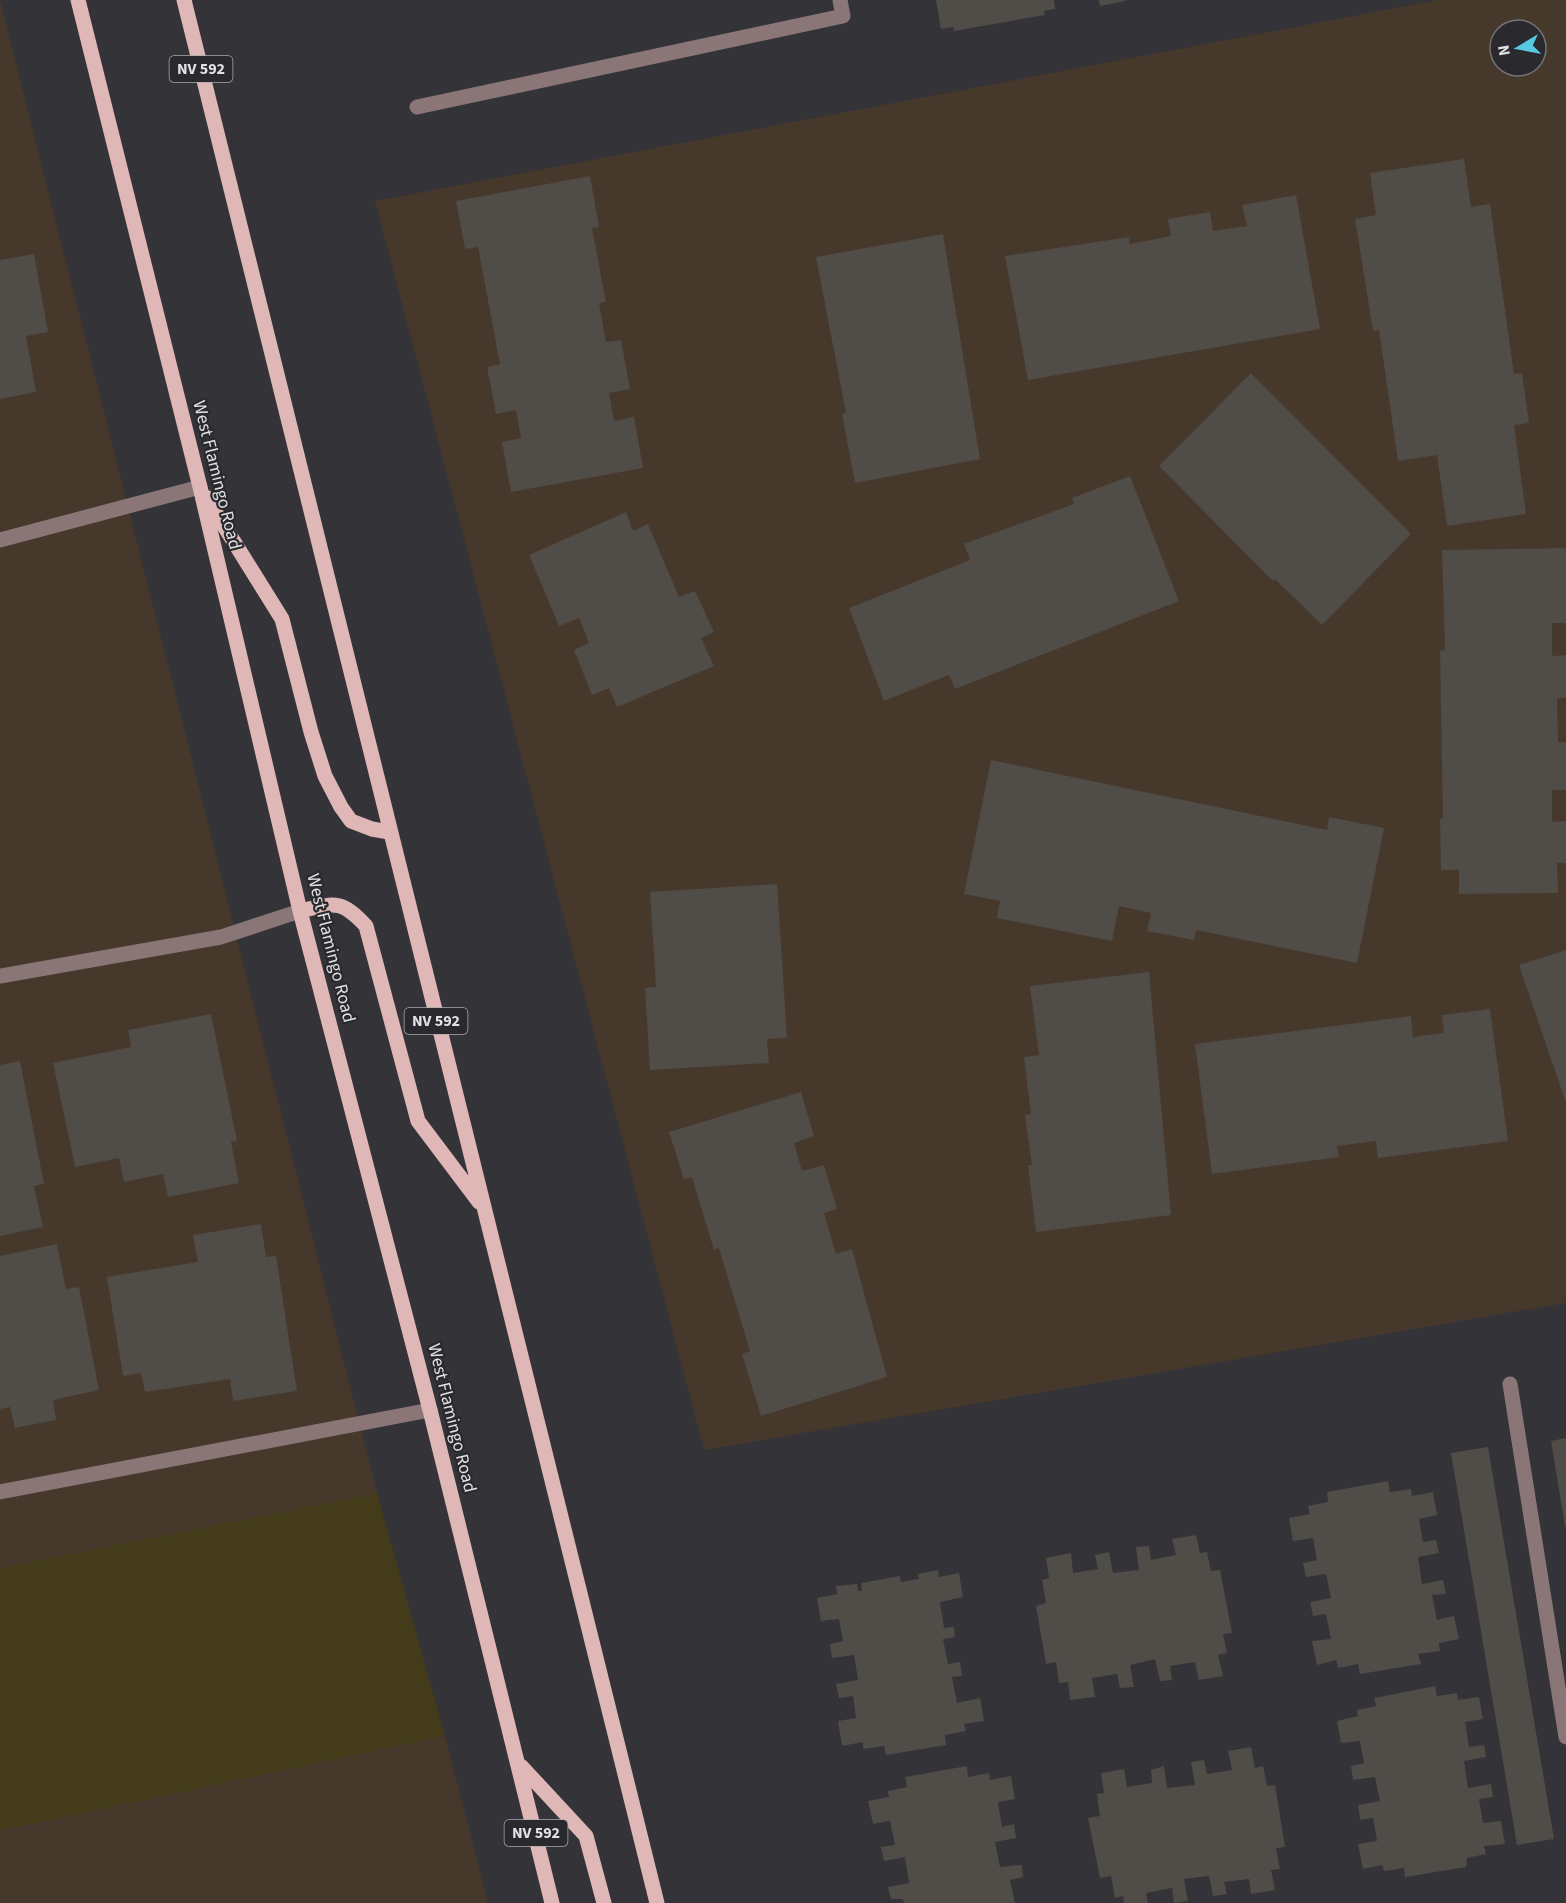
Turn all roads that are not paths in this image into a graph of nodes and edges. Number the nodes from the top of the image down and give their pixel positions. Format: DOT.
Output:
graph roads {
  1 [pos="78,0"];
  2 [pos="184,0"];
  3 [pos="840,0"];
  4 [pos="417,107"];
  5 [pos="200,487"];
  6 [pos="0,540"];
  7 [pos="389,832"];
  8 [pos="300,911"];
  9 [pos="0,976"];
  10 [pos="483,1207"];
  11 [pos="1510,1384"];
  12 [pos="430,1410"];
  13 [pos="0,1492"];
  14 [pos="1566,1737"];
  15 [pos="519,1763"];
  16 [pos="552,1903"];
  17 [pos="604,1903"];
  18 [pos="657,1903"];
  1 -- 5 [label="main road, West Flamingo Road / NV 592"];
  2 -- 7 [label="main road, NV 592"];
  3 -- 4 [label="lane"];
  5 -- 6 [label="lane"];
  5 -- 7 [label="main road"];
  5 -- 8 [label="main road, West Flamingo Road / NV 592"];
  7 -- 10 [label="main road, NV 592"];
  8 -- 9 [label="lane"];
  8 -- 10 [label="main road"];
  8 -- 12 [label="main road, West Flamingo Road / NV 592"];
  10 -- 18 [label="main road, NV 592"];
  11 -- 14 [label="lane"];
  12 -- 13 [label="lane"];
  12 -- 15 [label="main road, West Flamingo Road / NV 592"];
  15 -- 16 [label="main road, West Flamingo Road / NV 592"];
  15 -- 17 [label="main road"];
}
